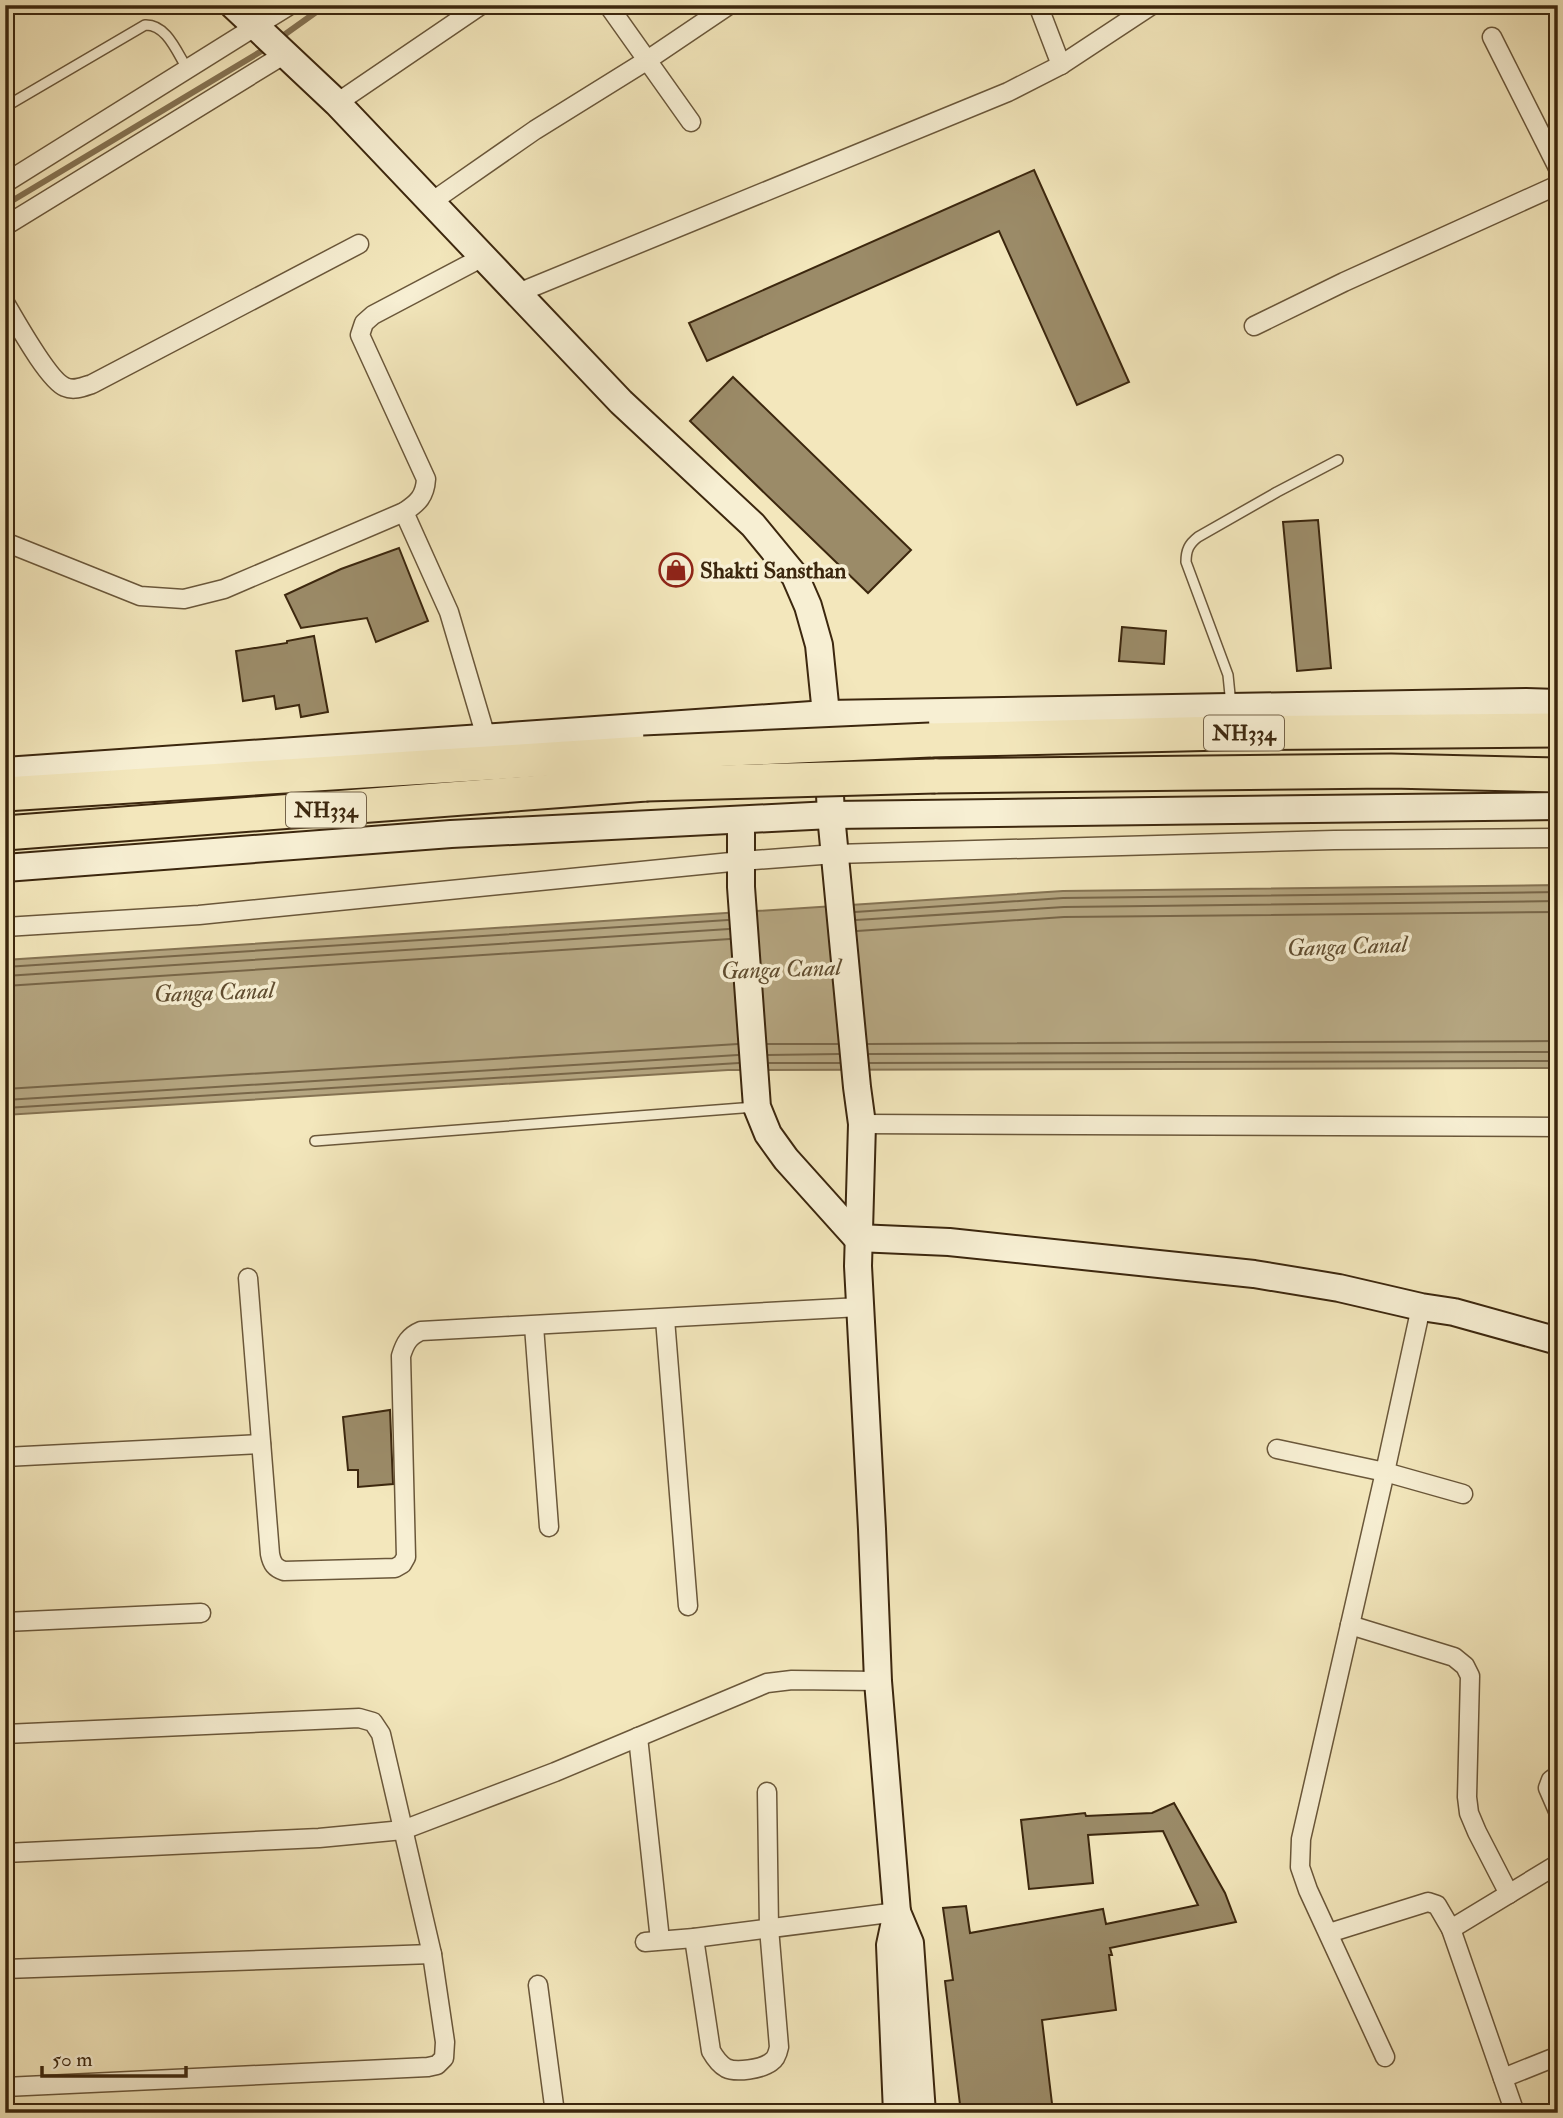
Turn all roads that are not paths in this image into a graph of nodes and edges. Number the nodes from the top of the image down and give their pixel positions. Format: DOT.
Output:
graph roads {
  1 [pos="233,5"];
  2 [pos="290,5"];
  3 [pos="481,5"];
  4 [pos="608,5"];
  5 [pos="729,5"];
  6 [pos="1038,5"];
  7 [pos="1152,5"];
  8 [pos="257,28"];
  9 [pos="1492,37"];
  10 [pos="285,54"];
  11 [pos="646,61"];
  12 [pos="1061,65"];
  13 [pos="188,70"];
  14 [pos="337,103"];
  15 [pos="5,107"];
  16 [pos="691,122"];
  17 [pos="1558,168"];
  18 [pos="5,183"];
  19 [pos="1558,185"];
  20 [pos="430,203"];
  21 [pos="5,226"];
  22 [pos="359,244"];
  23 [pos="483,257"];
  24 [pos="518,293"];
  25 [pos="5,303"];
  26 [pos="1254,326"];
  27 [pos="1338,460"];
  28 [pos="404,512"];
  29 [pos="5,542"];
  30 [pos="1558,703"];
  31 [pos="1232,707"];
  32 [pos="826,714"];
  33 [pos="1558,730"];
  34 [pos="486,737"];
  35 [pos="645,768"];
  36 [pos="5,771"];
  37 [pos="1558,775"];
  38 [pos="5,794"];
  39 [pos="1558,806"];
  40 [pos="831,815"];
  41 [pos="741,820"];
  42 [pos="5,833"];
  43 [pos="1558,838"];
  44 [pos="835,854"];
  45 [pos="5,868"];
  46 [pos="741,874"];
  47 [pos="5,927"];
  48 [pos="756,1098"];
  49 [pos="862,1124"];
  50 [pos="1558,1127"];
  51 [pos="315,1141"];
  52 [pos="858,1238"];
  53 [pos="248,1278"];
  54 [pos="860,1307"];
  55 [pos="1421,1307"];
  56 [pos="665,1319"];
  57 [pos="534,1326"];
  58 [pos="1558,1341"];
  59 [pos="261,1444"];
  60 [pos="1276,1449"];
  61 [pos="5,1457"];
  62 [pos="1385,1472"];
  63 [pos="1463,1494"];
  64 [pos="549,1527"];
  65 [pos="688,1606"];
  66 [pos="201,1613"];
  67 [pos="5,1622"];
  68 [pos="1350,1625"];
  69 [pos="878,1681"];
  70 [pos="5,1734"];
  71 [pos="638,1737"];
  72 [pos="1558,1775"];
  73 [pos="767,1792"];
  74 [pos="1558,1811"];
  75 [pos="403,1830"];
  76 [pos="5,1853"];
  77 [pos="1558,1864"];
  78 [pos="1509,1894"];
  79 [pos="897,1912"];
  80 [pos="769,1928"];
  81 [pos="1451,1929"];
  82 [pos="1329,1933"];
  83 [pos="694,1938"];
  84 [pos="432,1954"];
  85 [pos="5,1969"];
  86 [pos="538,1985"];
  87 [pos="1558,2056"];
  88 [pos="1385,2057"];
  89 [pos="1503,2078"];
  90 [pos="5,2087"];
  91 [pos="555,2113"];
  92 [pos="897,2113"];
  93 [pos="922,2113"];
  94 [pos="1515,2113"];
  1 -- 8 [label="street"];
  2 -- 8 [label="street"];
  3 -- 14 [label="street"];
  4 -- 11 [label="street"];
  5 -- 11 [label="street"];
  6 -- 12 [label="street"];
  7 -- 12 [label="street"];
  8 -- 10 [label="street"];
  8 -- 13 [label="street"];
  9 -- 17 [label="street"];
  10 -- 14 [label="street"];
  10 -- 21 [label="street"];
  11 -- 16 [label="street"];
  11 -- 20 [label="street"];
  12 -- 24 [label="street"];
  13 -- 15 [label="lane"];
  13 -- 18 [label="street"];
  14 -- 20 [label="street"];
  19 -- 26 [label="street"];
  20 -- 23 [label="street"];
  22 -- 25 [label="street"];
  23 -- 24 [label="street"];
  23 -- 28 [label="street"];
  24 -- 32 [label="street"];
  27 -- 31 [label="lane"];
  28 -- 29 [label="street"];
  28 -- 34 [label="street"];
  30 -- 31 [label="street"];
  31 -- 32 [label="street"];
  32 -- 34 [label="street"];
  32 -- 40 [label="street"];
  33 -- 35 [label="highway, NH334, bridge"];
  34 -- 36 [label="street"];
  35 -- 37 [label="highway, NH334, bridge"];
  35 -- 38 [label="highway, NH334"];
  35 -- 42 [label="highway, NH334"];
  39 -- 40 [label="street"];
  40 -- 41 [label="street"];
  40 -- 44 [label="street"];
  41 -- 45 [label="street"];
  41 -- 46 [label="street"];
  43 -- 44 [label="street"];
  44 -- 46 [label="street"];
  44 -- 49 [label="street"];
  46 -- 47 [label="street"];
  46 -- 48 [label="street"];
  48 -- 51 [label="lane"];
  48 -- 52 [label="street"];
  49 -- 50 [label="street"];
  49 -- 52 [label="street"];
  52 -- 54 [label="street"];
  52 -- 55 [label="street"];
  53 -- 59 [label="street"];
  54 -- 56 [label="street"];
  54 -- 69 [label="street"];
  55 -- 58 [label="street"];
  55 -- 62 [label="street"];
  56 -- 57 [label="street"];
  56 -- 65 [label="street"];
  57 -- 59 [label="street"];
  57 -- 64 [label="street"];
  59 -- 61 [label="street"];
  60 -- 62 [label="street"];
  62 -- 63 [label="street"];
  62 -- 68 [label="street"];
  66 -- 67 [label="street"];
  68 -- 78 [label="street"];
  68 -- 82 [label="street"];
  69 -- 71 [label="street"];
  69 -- 79 [label="street"];
  70 -- 75 [label="street"];
  71 -- 75 [label="street"];
  71 -- 83 [label="street"];
  72 -- 74 [label="street"];
  73 -- 80 [label="street"];
  75 -- 76 [label="street"];
  75 -- 84 [label="street"];
  77 -- 78 [label="street"];
  78 -- 81 [label="street"];
  79 -- 80 [label="street"];
  79 -- 92 [label="street"];
  79 -- 93 [label="street"];
  80 -- 83 [label="street"];
  80 -- 83 [label="street"];
  81 -- 82 [label="street"];
  81 -- 89 [label="street"];
  82 -- 88 [label="street"];
  84 -- 85 [label="street"];
  84 -- 90 [label="street"];
  86 -- 91 [label="street"];
  87 -- 89 [label="street"];
  89 -- 94 [label="street"];
}
